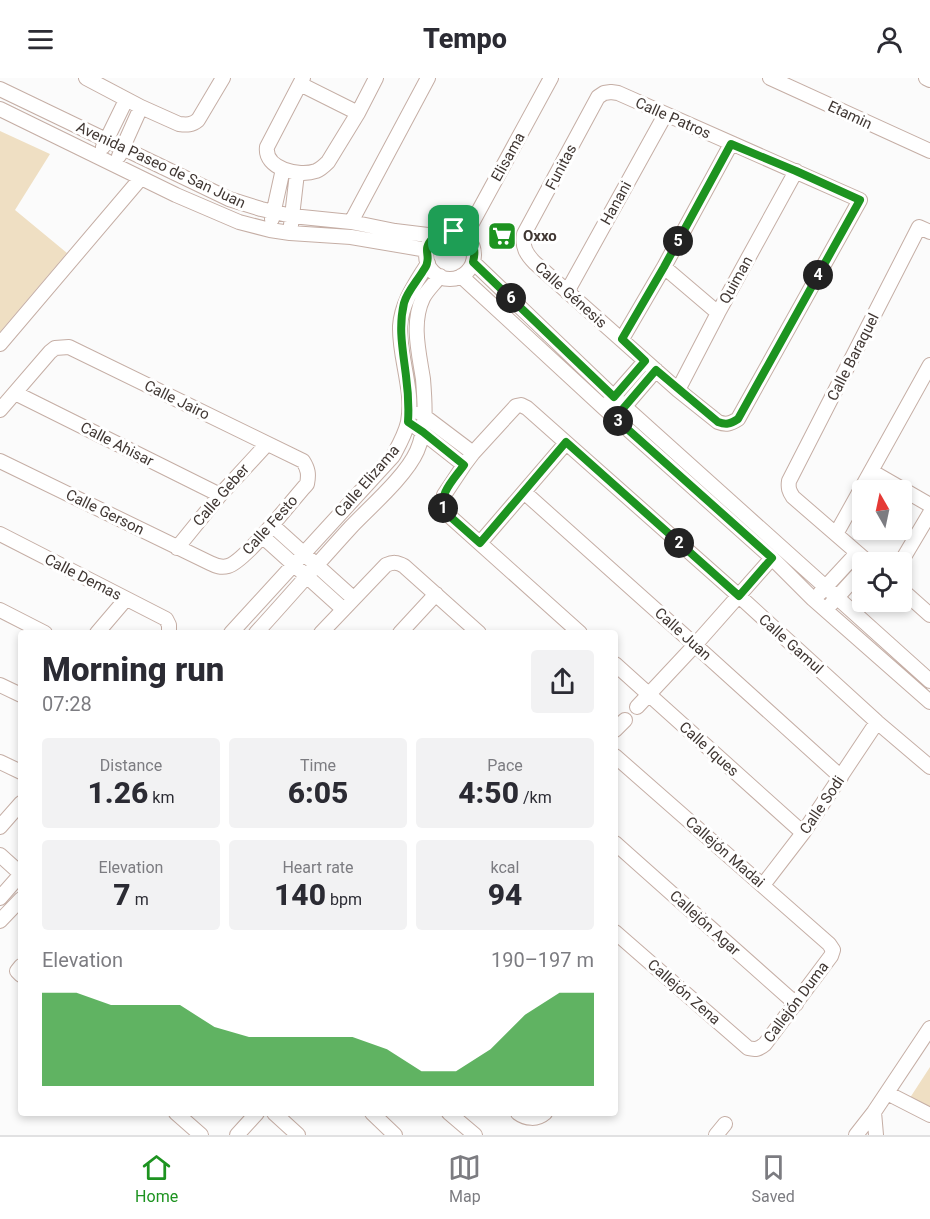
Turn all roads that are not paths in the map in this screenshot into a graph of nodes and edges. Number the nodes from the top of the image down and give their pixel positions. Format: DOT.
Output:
graph roads {
  1 [pos="86,78"];
  2 [pos="376,78"];
  3 [pos="428,78"];
  4 [pos="534,78"];
  5 [pos="770,78"];
  6 [pos="926,78"];
  7 [pos="220,79"];
  8 [pos="930,80"];
  9 [pos="301,81"];
  10 [pos="549,82"];
  11 [pos="0,89"];
  12 [pos="618,93"];
  13 [pos="126,100"];
  14 [pos="141,107"];
  15 [pos="0,109"];
  16 [pos="358,113"];
  17 [pos="665,115"];
  18 [pos="106,141"];
  19 [pos="731,144"];
  20 [pos="122,148"];
  21 [pos="930,151"];
  22 [pos="98,157"];
  23 [pos="115,166"];
  24 [pos="283,169"];
  25 [pos="796,171"];
  26 [pos="304,172"];
  27 [pos="141,178"];
  28 [pos="274,212"];
  29 [pos="292,216"];
  30 [pos="351,222"];
  31 [pos="270,230"];
  32 [pos="924,230"];
  33 [pos="291,233"];
  34 [pos="436,236"];
  35 [pos="465,236"];
  36 [pos="427,256"];
  37 [pos="528,256"];
  38 [pos="473,262"];
  39 [pos="664,267"];
  40 [pos="440,276"];
  41 [pos="461,276"];
  42 [pos="567,292"];
  43 [pos="718,313"];
  44 [pos="622,339"];
  45 [pos="0,344"];
  46 [pos="650,366"];
  47 [pos="930,366"];
  48 [pos="678,390"];
  49 [pos="15,393"];
  50 [pos="614,397"];
  51 [pos="409,405"];
  52 [pos="625,407"];
  53 [pos="604,408"];
  54 [pos="0,410"];
  55 [pos="425,416"];
  56 [pos="615,418"];
  57 [pos="408,422"];
  58 [pos="725,425"];
  59 [pos="423,432"];
  60 [pos="566,442"];
  61 [pos="267,444"];
  62 [pos="473,453"];
  63 [pos="0,461"];
  64 [pos="303,461"];
  65 [pos="464,465"];
  66 [pos="871,471"];
  67 [pos="524,492"];
  68 [pos="220,495"];
  69 [pos="930,505"];
  70 [pos="930,513"];
  71 [pos="272,525"];
  72 [pos="0,534"];
  73 [pos="836,534"];
  74 [pos="262,536"];
  75 [pos="480,543"];
  76 [pos="177,548"];
  77 [pos="856,552"];
  78 [pos="907,552"];
  79 [pos="772,558"];
  80 [pos="298,559"];
  81 [pos="210,563"];
  82 [pos="852,567"];
  83 [pos="311,571"];
  84 [pos="852,582"];
  85 [pos="826,587"];
  86 [pos="436,594"];
  87 [pos="739,596"];
  88 [pos="353,598"];
  89 [pos="838,598"];
  90 [pos="126,599"];
  91 [pos="813,599"];
  92 [pos="912,599"];
  93 [pos="343,609"];
  94 [pos="0,610"];
  95 [pos="825,610"];
  96 [pos="930,615"];
  97 [pos="168,626"];
  98 [pos="39,630"];
  99 [pos="100,630"];
  100 [pos="234,630"];
  101 [pos="259,630"];
  102 [pos="324,630"];
  103 [pos="403,630"];
  104 [pos="476,630"];
  105 [pos="577,630"];
  106 [pos="695,645"];
  107 [pos="618,667"];
  108 [pos="930,681"];
  109 [pos="0,685"];
  110 [pos="18,694"];
  111 [pos="648,694"];
  112 [pos="930,702"];
  113 [pos="637,706"];
  114 [pos="625,720"];
  115 [pos="877,722"];
  116 [pos="618,727"];
  117 [pos="618,759"];
  118 [pos="0,762"];
  119 [pos="930,767"];
  120 [pos="18,771"];
  121 [pos="841,777"];
  122 [pos="18,806"];
  123 [pos="0,827"];
  124 [pos="803,833"];
  125 [pos="618,846"];
  126 [pos="0,855"];
  127 [pos="18,871"];
  128 [pos="18,876"];
  129 [pos="763,885"];
  130 [pos="3,889"];
  131 [pos="18,897"];
  132 [pos="18,902"];
  133 [pos="0,921"];
  134 [pos="618,935"];
  135 [pos="838,950"];
  136 [pos="796,1004"];
  137 [pos="930,1028"];
  138 [pos="754,1050"];
  139 [pos="886,1093"];
  140 [pos="874,1113"];
  141 [pos="930,1115"];
  142 [pos="179,1116"];
  143 [pos="254,1116"];
  144 [pos="277,1116"];
  145 [pos="375,1116"];
  146 [pos="453,1116"];
  147 [pos="523,1116"];
  148 [pos="542,1116"];
  149 [pos="725,1124"];
  150 [pos="471,1131"];
  151 [pos="201,1135"];
  152 [pos="237,1135"];
  153 [pos="298,1135"];
  154 [pos="395,1135"];
  155 [pos="716,1135"];
  156 [pos="856,1135"];
  157 [pos="876,1135"];
  1 -- 13 [label="street"];
  2 -- 16 [label="street"];
  3 -- 30 [label="street"];
  4 -- 10 [label="street"];
  5 -- 21 [label="street, Etamin"];
  6 -- 8 [label="street"];
  7 -- 14 [label="street"];
  9 -- 16 [label="street"];
  9 -- 24 [label="street"];
  10 -- 35 [label="street, Elisama"];
  11 -- 18 [label="street, Avenida Paseo de San Juan"];
  12 -- 17 [label="street, Calle Patros"];
  12 -- 37 [label="street, Funitas"];
  13 -- 14 [label="street"];
  13 -- 18 [label="street"];
  14 -- 20 [label="street"];
  15 -- 22 [label="street, Avenida Paseo de San Juan"];
  16 -- 26 [label="street"];
  17 -- 19 [label="street, Calle Patros"];
  17 -- 42 [label="street, Hanani"];
  18 -- 20 [label="street, Avenida Paseo de San Juan"];
  18 -- 22 [label="street"];
  19 -- 25 [label="street, Calle Patros"];
  19 -- 39 [label="street"];
  20 -- 23 [label="street"];
  20 -- 28 [label="street, Avenida Paseo de San Juan"];
  22 -- 23 [label="street, Avenida Paseo de San Juan"];
  23 -- 27 [label="street, Avenida Paseo de San Juan"];
  24 -- 26 [label="street"];
  24 -- 28 [label="street"];
  25 -- 43 [label="street, Quiman"];
  25 -- 58 [label="street, Calle Patros"];
  26 -- 29 [label="street"];
  27 -- 31 [label="street, Avenida Paseo de San Juan"];
  27 -- 45 [label="street"];
  28 -- 29 [label="street, Avenida Paseo de San Juan"];
  28 -- 31 [label="street"];
  29 -- 30 [label="street, Avenida Paseo de San Juan"];
  29 -- 33 [label="street"];
  30 -- 34 [label="street, Avenida Paseo de San Juan"];
  31 -- 33 [label="street, Avenida Paseo de San Juan"];
  32 -- 73 [label="street, Calle Baraquel"];
  33 -- 36 [label="street, Avenida Paseo de San Juan"];
  34 -- 35 [label="street"];
  34 -- 36 [label="street"];
  35 -- 38 [label="street"];
  36 -- 40 [label="street"];
  36 -- 51 [label="street, Calle Elizama"];
  37 -- 42 [label="street, Calle Génesis"];
  38 -- 41 [label="street"];
  38 -- 50 [label="street"];
  39 -- 43 [label="street"];
  39 -- 44 [label="street"];
  40 -- 41 [label="street"];
  40 -- 55 [label="street, Calle Elizama"];
  41 -- 53 [label="street"];
  42 -- 44 [label="street, Calle Génesis"];
  43 -- 48 [label="street, Quiman"];
  44 -- 46 [label="street, Calle Génesis"];
  46 -- 48 [label="street, Calle Génesis"];
  46 -- 50 [label="street"];
  46 -- 52 [label="street"];
  47 -- 66 [label="street"];
  48 -- 58 [label="street, Calle Génesis"];
  49 -- 54 [label="street"];
  49 -- 61 [label="street, Calle Jairo"];
  49 -- 68 [label="street, Calle Ahisar"];
  50 -- 52 [label="street"];
  50 -- 53 [label="street"];
  51 -- 55 [label="street"];
  51 -- 57 [label="street, Calle Elizama"];
  52 -- 56 [label="street"];
  52 -- 85 [label="street"];
  53 -- 56 [label="street"];
  55 -- 59 [label="street, Calle Elizama"];
  55 -- 62 [label="street"];
  56 -- 79 [label="street"];
  57 -- 59 [label="street"];
  57 -- 80 [label="street, Calle Elizama"];
  59 -- 65 [label="street"];
  59 -- 83 [label="street, Calle Elizama"];
  60 -- 62 [label="street, Calle Gamul"];
  60 -- 67 [label="street"];
  60 -- 87 [label="street, Calle Gamul"];
  61 -- 64 [label="street, Calle Jairo"];
  61 -- 68 [label="street, Calle Geber"];
  62 -- 65 [label="street"];
  63 -- 76 [label="street, Calle Gerson"];
  64 -- 71 [label="street, Calle Festo"];
  65 -- 75 [label="street"];
  66 -- 69 [label="street"];
  66 -- 73 [label="street"];
  67 -- 75 [label="street"];
  67 -- 106 [label="street, Calle Juan"];
  68 -- 76 [label="street, Calle Geber"];
  70 -- 78 [label="street"];
  71 -- 74 [label="street, Calle Festo"];
  71 -- 80 [label="street"];
  72 -- 90 [label="street, Calle Demas"];
  73 -- 77 [label="street"];
  74 -- 80 [label="street"];
  74 -- 81 [label="street, Calle Festo"];
  75 -- 105 [label="street"];
  76 -- 81 [label="street, Calle Gerson"];
  79 -- 87 [label="street"];
  79 -- 91 [label="street"];
  80 -- 83 [label="street"];
  80 -- 100 [label="street, Calle Elizama"];
  82 -- 85 [label="street"];
  83 -- 88 [label="street"];
  83 -- 93 [label="street"];
  83 -- 101 [label="street, Calle Elizama"];
  84 -- 89 [label="street"];
  85 -- 89 [label="street"];
  85 -- 91 [label="street"];
  86 -- 88 [label="street"];
  86 -- 103 [label="street"];
  86 -- 104 [label="street"];
  87 -- 106 [label="street"];
  87 -- 115 [label="street, Calle Gamul"];
  88 -- 93 [label="street"];
  89 -- 95 [label="street"];
  89 -- 108 [label="street"];
  90 -- 97 [label="street, Calle Demas"];
  90 -- 99 [label="street"];
  91 -- 95 [label="street"];
  92 -- 96 [label="street"];
  93 -- 102 [label="street"];
  94 -- 98 [label="street"];
  95 -- 112 [label="street"];
  106 -- 111 [label="street"];
  106 -- 121 [label="street, Calle Juan"];
  107 -- 111 [label="street, Calle Iques"];
  109 -- 110 [label="street"];
  111 -- 113 [label="street"];
  111 -- 124 [label="street, Calle Iques"];
  114 -- 116 [label="street"];
  115 -- 119 [label="street, Calle Gamul"];
  115 -- 121 [label="street, Calle Sodi"];
  117 -- 129 [label="street, Callejón Madai"];
  118 -- 120 [label="street"];
  121 -- 124 [label="street, Calle Sodi"];
  122 -- 123 [label="street"];
  124 -- 129 [label="street, Calle Sodi"];
  125 -- 136 [label="street, Callejón Agar"];
  126 -- 127 [label="street"];
  128 -- 130 [label="street"];
  129 -- 135 [label="street, Callejón Madai"];
  130 -- 131 [label="street"];
  132 -- 133 [label="street"];
  134 -- 138 [label="street, Callejón Zena"];
  135 -- 136 [label="street, Callejón Duma"];
  136 -- 138 [label="street, Callejón Duma"];
  137 -- 139 [label="street"];
  139 -- 140 [label="street"];
  139 -- 141 [label="street"];
  140 -- 156 [label="street"];
  140 -- 157 [label="street"];
  142 -- 151 [label="street"];
  143 -- 152 [label="street"];
  144 -- 153 [label="street"];
  145 -- 154 [label="street"];
  146 -- 150 [label="street"];
  147 -- 148 [label="street"];
  149 -- 155 [label="street"];
}
